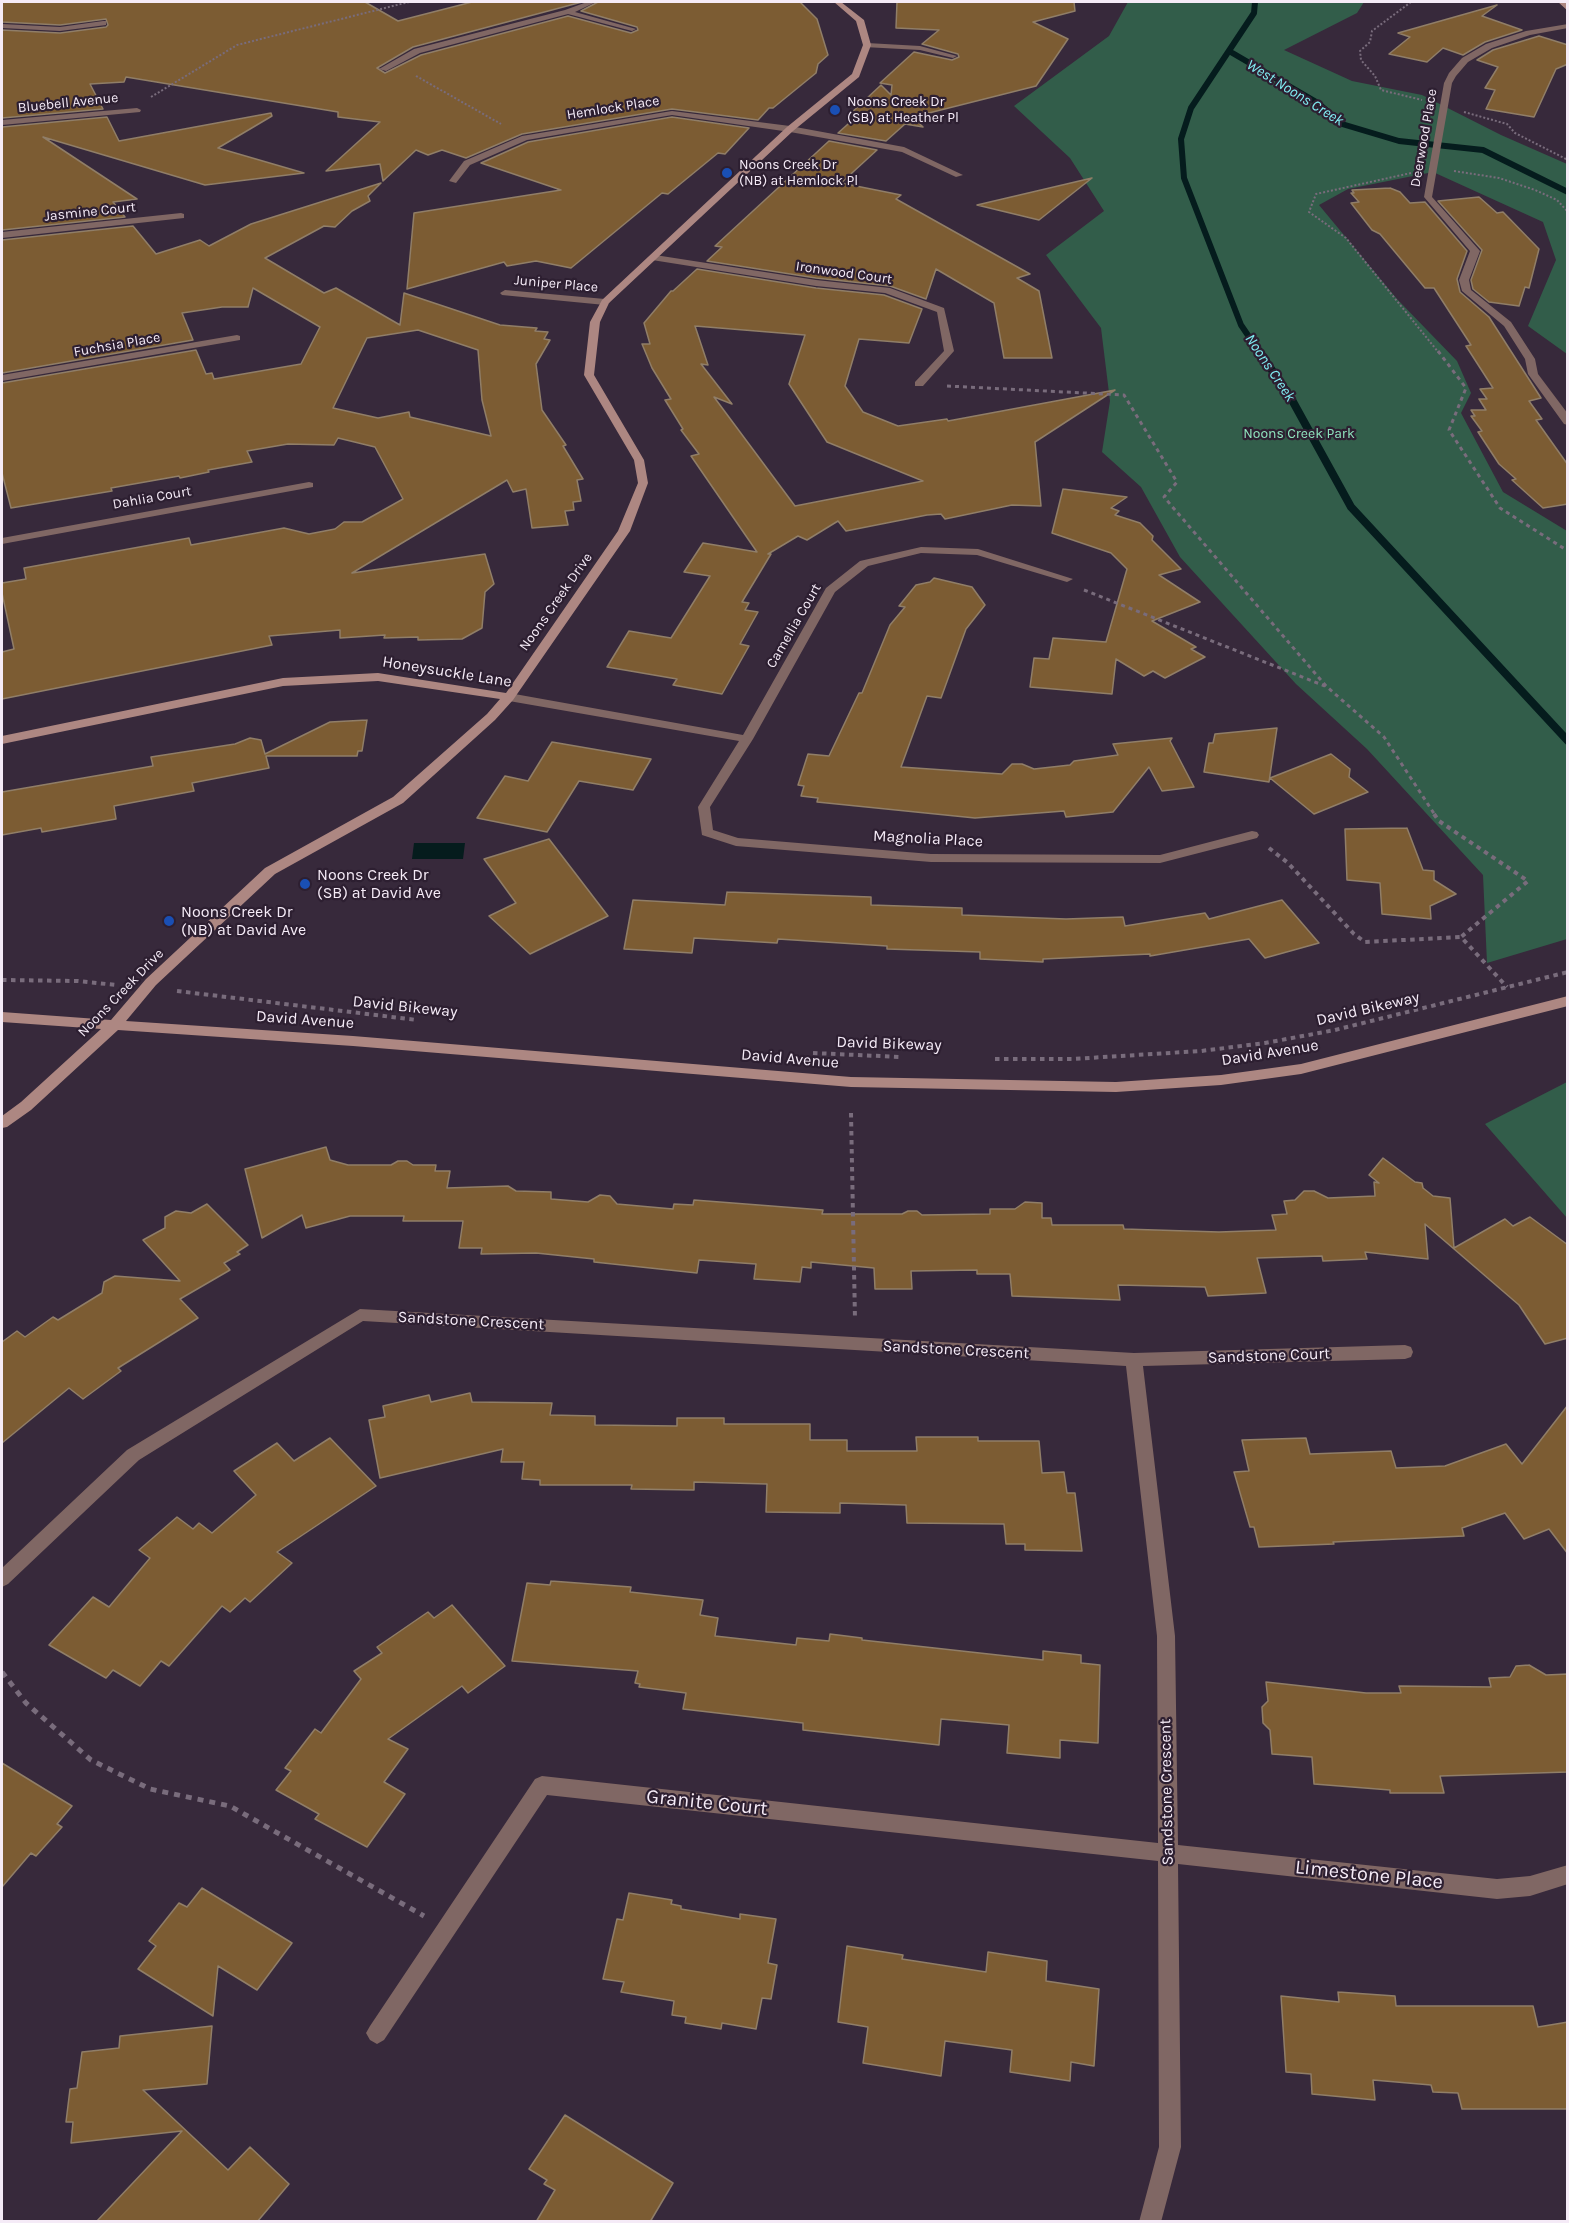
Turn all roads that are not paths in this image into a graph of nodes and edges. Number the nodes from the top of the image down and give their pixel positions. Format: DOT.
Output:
graph roads {
  1 [pos="592,2"];
  2 [pos="837,2"];
  3 [pos="1561,2"];
  4 [pos="1568,9"];
  5 [pos="568,12"];
  6 [pos="103,23"];
  7 [pos="2,26"];
  8 [pos="1568,26"];
  9 [pos="632,29"];
  10 [pos="867,45"];
  11 [pos="953,56"];
  12 [pos="384,69"];
  13 [pos="137,110"];
  14 [pos="2,123"];
  15 [pos="790,129"];
  16 [pos="959,175"];
  17 [pos="453,181"];
  18 [pos="181,216"];
  19 [pos="2,235"];
  20 [pos="655,258"];
  21 [pos="505,293"];
  22 [pos="605,302"];
  23 [pos="237,338"];
  24 [pos="2,378"];
  25 [pos="919,384"];
  26 [pos="1568,422"];
  27 [pos="309,485"];
  28 [pos="2,541"];
  29 [pos="1067,579"];
  30 [pos="509,697"];
  31 [pos="747,739"];
  32 [pos="2,740"];
  33 [pos="1252,835"];
  34 [pos="1568,1001"];
  35 [pos="2,1017"];
  36 [pos="114,1024"];
  37 [pos="2,1123"];
  38 [pos="1405,1352"];
  39 [pos="1134,1360"];
  40 [pos="2,1579"];
  41 [pos="1168,1854"];
  42 [pos="1568,1874"];
  43 [pos="377,2033"];
  44 [pos="1150,2222"];
  1 -- 5 [label="street"];
  2 -- 10 [label="street"];
  3 -- 4 [label="street"];
  5 -- 9 [label="street"];
  5 -- 12 [label="street"];
  6 -- 7 [label="street"];
  8 -- 26 [label="street, Deerwood Place"];
  10 -- 11 [label="street"];
  10 -- 15 [label="street, Noons Creek Drive"];
  13 -- 14 [label="street, Bluebell Avenue"];
  15 -- 16 [label="street, Hemlock Place"];
  15 -- 17 [label="street, Hemlock Place"];
  15 -- 20 [label="street, Noons Creek Drive"];
  18 -- 19 [label="street, Jasmine Court"];
  20 -- 22 [label="street, Noons Creek Drive"];
  20 -- 25 [label="street, Ironwood Court"];
  21 -- 22 [label="street, Juniper Place"];
  22 -- 30 [label="street, Noons Creek Drive"];
  23 -- 24 [label="street, Fuchsia Place"];
  27 -- 28 [label="street, Dahlia Court"];
  29 -- 31 [label="street, Camellia Court"];
  30 -- 31 [label="street, Honeysuckle Lane"];
  30 -- 32 [label="street, Honeysuckle Lane"];
  30 -- 36 [label="street, Noons Creek Drive"];
  31 -- 33 [label="street, Magnolia Place"];
  34 -- 36 [label="street, David Avenue"];
  35 -- 36 [label="street, David Avenue"];
  36 -- 37 [label="street, Noons Creek Drive"];
  38 -- 39 [label="street, Sandstone Court"];
  39 -- 40 [label="street, Sandstone Crescent"];
  39 -- 41 [label="street, Sandstone Crescent"];
  41 -- 42 [label="street, Limestone Place"];
  41 -- 43 [label="street, Granite Court"];
  41 -- 44 [label="street, Sandstone Crescent"];
}
